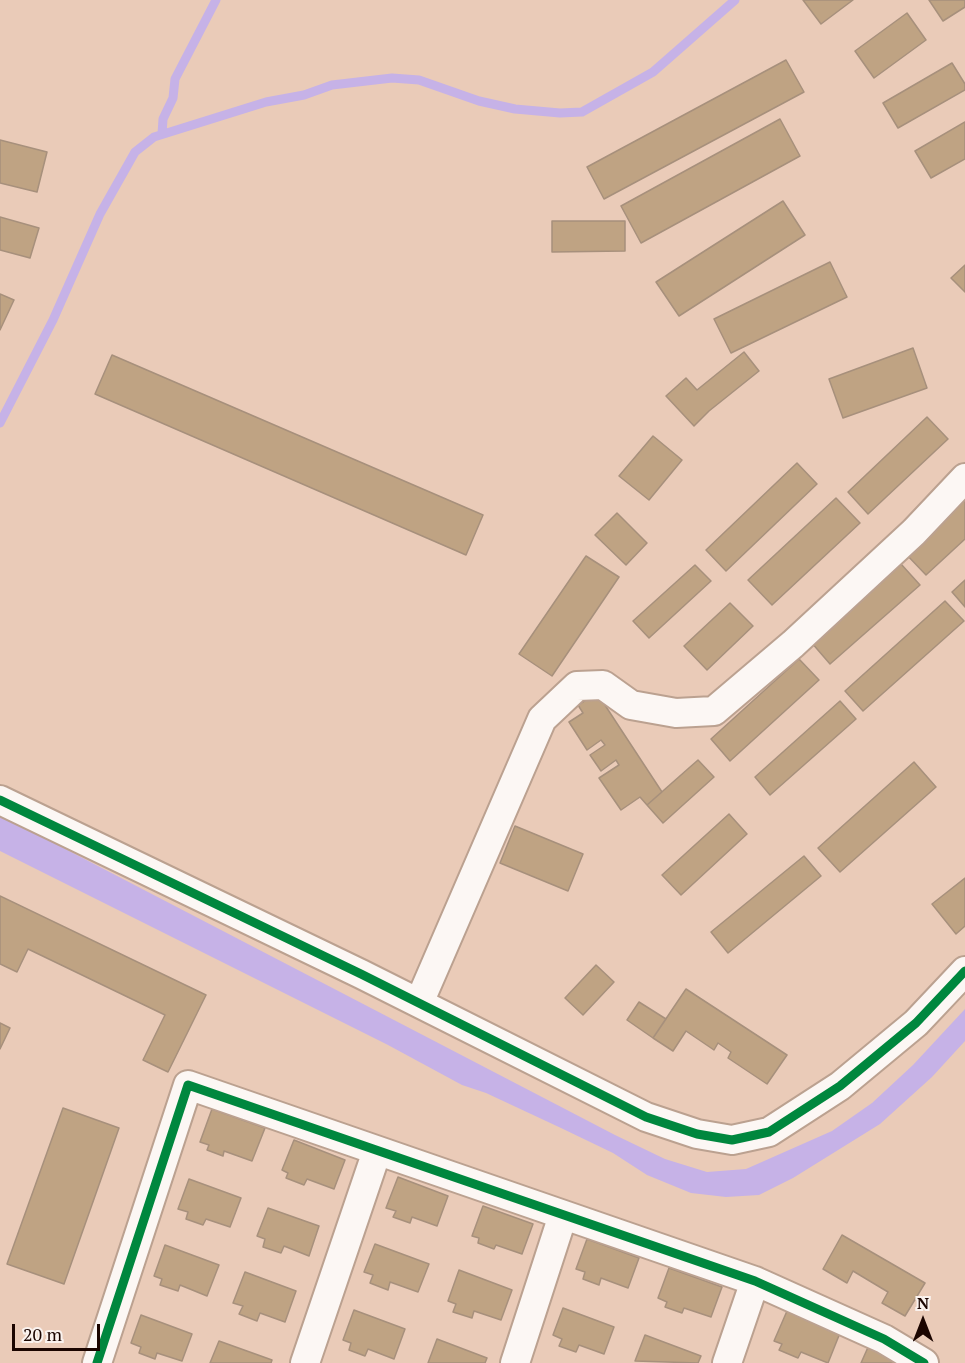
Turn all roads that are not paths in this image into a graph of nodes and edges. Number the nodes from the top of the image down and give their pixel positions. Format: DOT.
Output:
graph roads {
  1 [pos="965,478"];
  2 [pos="0,800"];
  3 [pos="965,971"];
  4 [pos="419,1003"];
  5 [pos="377,1151"];
  6 [pos="564,1215"];
  7 [pos="755,1281"];
  8 [pos="97,1363"];
  9 [pos="305,1363"];
  10 [pos="515,1363"];
  11 [pos="727,1363"];
  12 [pos="924,1363"];
  1 -- 4 [label="street"];
  2 -- 4 [label="street"];
  3 -- 4 [label="street"];
  5 -- 6 [label="street"];
  5 -- 8 [label="street"];
  5 -- 9 [label="street"];
  6 -- 7 [label="street"];
  6 -- 10 [label="street"];
  7 -- 11 [label="street"];
  7 -- 12 [label="street"];
}
